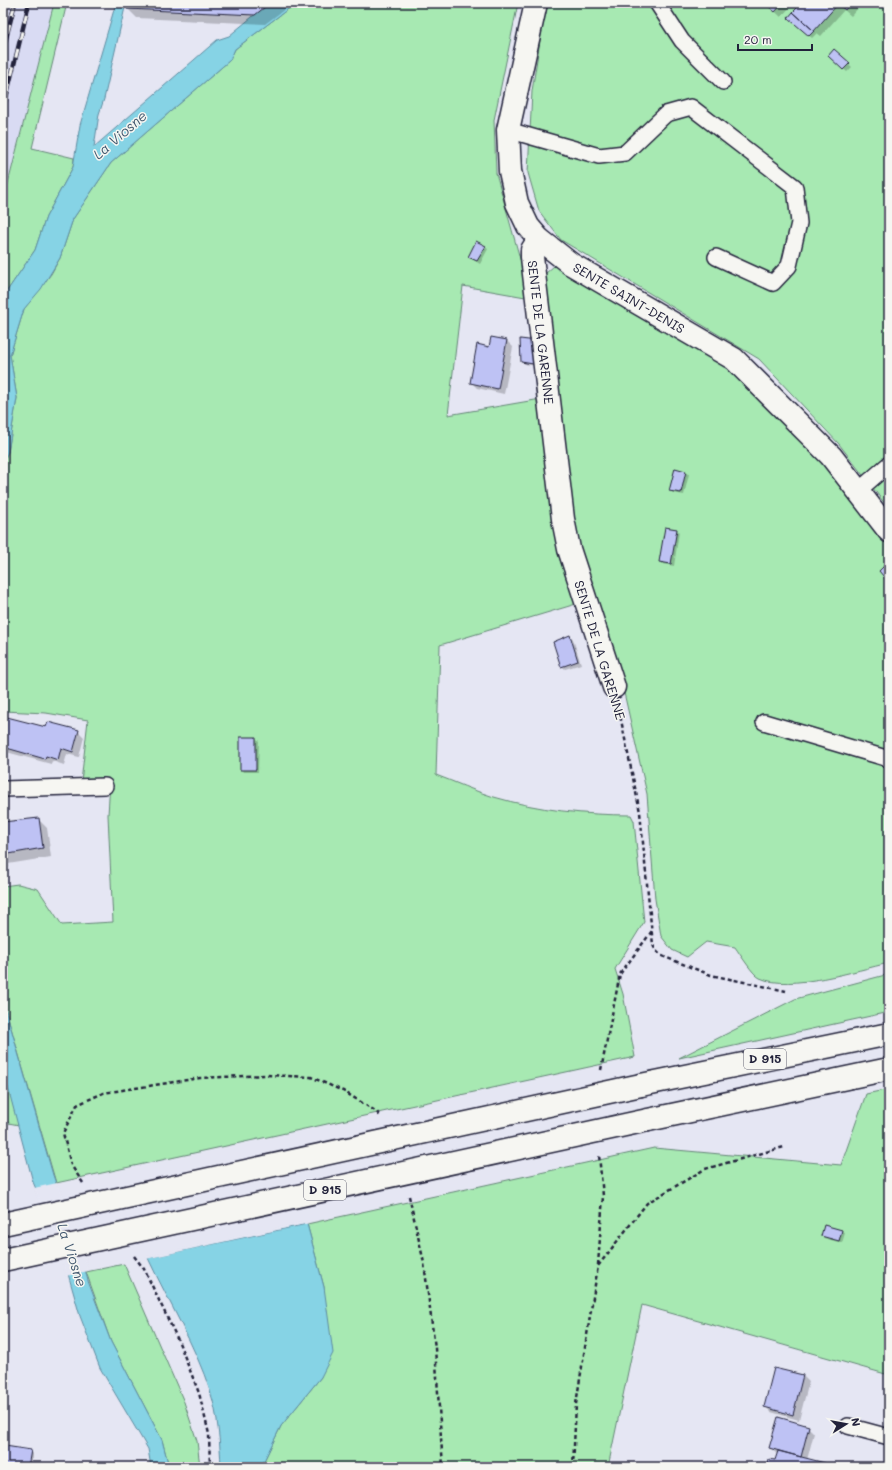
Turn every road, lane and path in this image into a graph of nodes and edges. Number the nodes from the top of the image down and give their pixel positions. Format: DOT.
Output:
graph roads {
  1 [pos="536,3"];
  2 [pos="657,3"];
  3 [pos="723,82"];
  4 [pos="508,130"];
  5 [pos="539,239"];
  6 [pos="716,257"];
  7 [pos="889,464"];
  8 [pos="858,491"];
  9 [pos="889,531"];
  10 [pos="614,687"];
  11 [pos="764,722"];
  12 [pos="889,759"];
  13 [pos="105,786"];
  14 [pos="3,789"];
  15 [pos="652,931"];
  16 [pos="786,991"];
  17 [pos="889,1034"];
  18 [pos="889,1069"];
  19 [pos="600,1075"];
  20 [pos="784,1147"];
  21 [pos="598,1153"];
  22 [pos="3,1224"];
  23 [pos="3,1260"];
  24 [pos="598,1266"];
  25 [pos="848,1426"];
  26 [pos="889,1437"];
  27 [pos="573,1467"];
  1 -- 4 [label="main road, SENTE SAINT-DENIS"];
  2 -- 3 [label="lane"];
  4 -- 5 [label="main road, SENTE SAINT-DENIS"];
  4 -- 6 [label="lane"];
  5 -- 8 [label="main road, SENTE SAINT-DENIS"];
  5 -- 10 [label="main road, SENTE DE LA GARENNE"];
  7 -- 8 [label="lane"];
  8 -- 9 [label="main road, SENTE SAINT-DENIS"];
  10 -- 15 [label="path, SENTE DE LA GARENNE"];
  11 -- 12 [label="lane"];
  13 -- 14 [label="lane"];
  15 -- 16 [label="path, SENTE DE LA GARENNE"];
  15 -- 19 [label="path"];
  17 -- 22 [label="main road, D 915, bridge"];
  18 -- 23 [label="main road, D 915, bridge"];
  20 -- 24 [label="path"];
  21 -- 24 [label="path"];
  24 -- 27 [label="path"];
  25 -- 26 [label="lane"];
}
